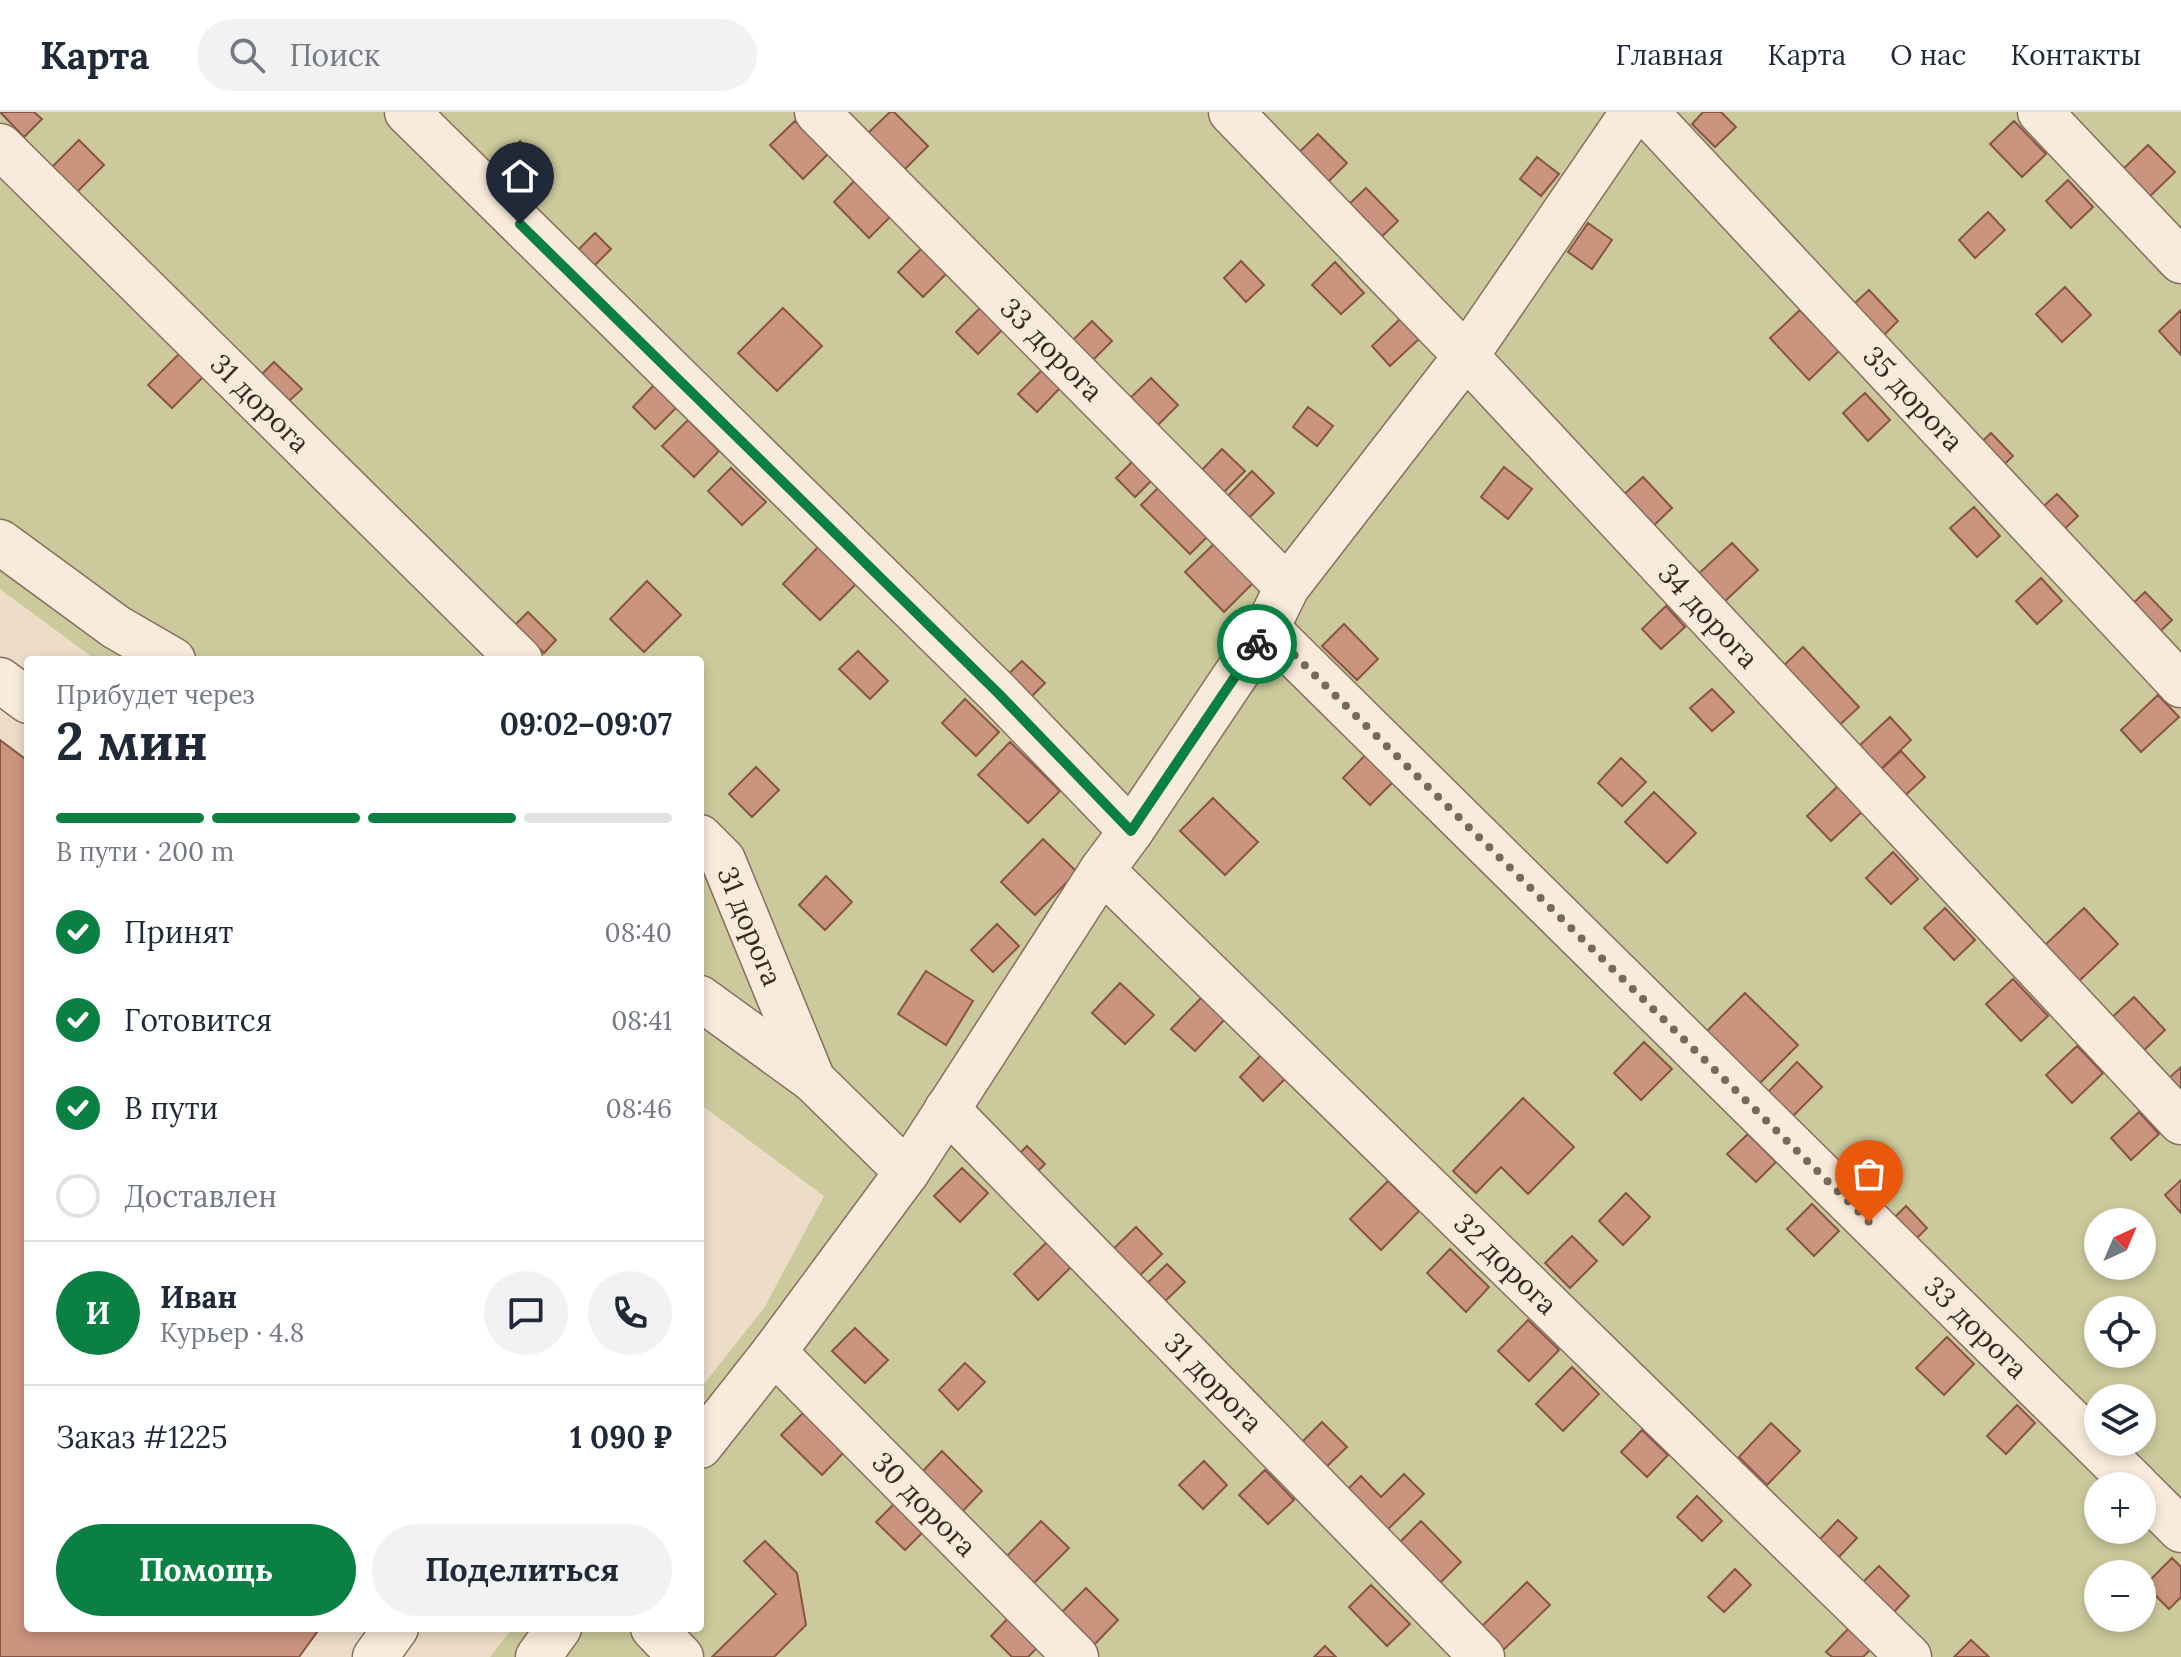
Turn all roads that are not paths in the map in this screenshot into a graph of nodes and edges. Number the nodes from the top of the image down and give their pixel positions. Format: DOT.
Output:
graph roads {
  1 [pos="407,112"];
  2 [pos="817,112"];
  3 [pos="1231,112"];
  4 [pos="1633,112"];
  5 [pos="1646,112"];
  6 [pos="2040,112"];
  7 [pos="0,146"];
  8 [pos="2181,261"];
  9 [pos="1466,356"];
  10 [pos="0,542"];
  11 [pos="1287,587"];
  12 [pos="1267,628"];
  13 [pos="166,656"];
  14 [pos="516,656"];
  15 [pos="0,680"];
  16 [pos="2181,685"];
  17 [pos="24,698"];
  18 [pos="1131,831"];
  19 [pos="704,841"];
  20 [pos="1102,870"];
  21 [pos="704,1001"];
  22 [pos="813,1080"];
  23 [pos="947,1109"];
  24 [pos="2181,1122"];
  25 [pos="907,1172"];
  26 [pos="774,1352"];
  27 [pos="704,1441"];
  28 [pos="2123,1472"];
  29 [pos="2156,1505"];
  30 [pos="2181,1530"];
  31 [pos="393,1632"];
  32 [pos="556,1632"];
  33 [pos="657,1632"];
  34 [pos="375,1657"];
  35 [pos="538,1657"];
  36 [pos="681,1657"];
  37 [pos="1076,1657"];
  38 [pos="1482,1657"];
  39 [pos="1909,1657"];
  1 -- 18 [label="street"];
  2 -- 11 [label="street, 33 дорога"];
  3 -- 9 [label="street, 34 дорога"];
  4 -- 9 [label="street"];
  5 -- 16 [label="street, 35 дорога"];
  6 -- 8 [label="street"];
  7 -- 14 [label="street, 31 дорога"];
  9 -- 11 [label="street"];
  9 -- 24 [label="street, 34 дорога"];
  10 -- 13 [label="street"];
  11 -- 12 [label="street"];
  12 -- 18 [label="street"];
  12 -- 28 [label="street, 33 дорога"];
  15 -- 17 [label="street"];
  18 -- 20 [label="street"];
  19 -- 22 [label="street, 31 дорога"];
  20 -- 23 [label="street"];
  20 -- 39 [label="street, 32 дорога"];
  21 -- 22 [label="street"];
  22 -- 25 [label="street, 31 дорога"];
  23 -- 25 [label="street"];
  23 -- 38 [label="street, 31 дорога"];
  25 -- 26 [label="street"];
  26 -- 27 [label="street"];
  26 -- 37 [label="street, 30 дорога"];
  29 -- 30 [label="street"];
  31 -- 34 [label="street"];
  32 -- 35 [label="street"];
  33 -- 36 [label="street"];
}
